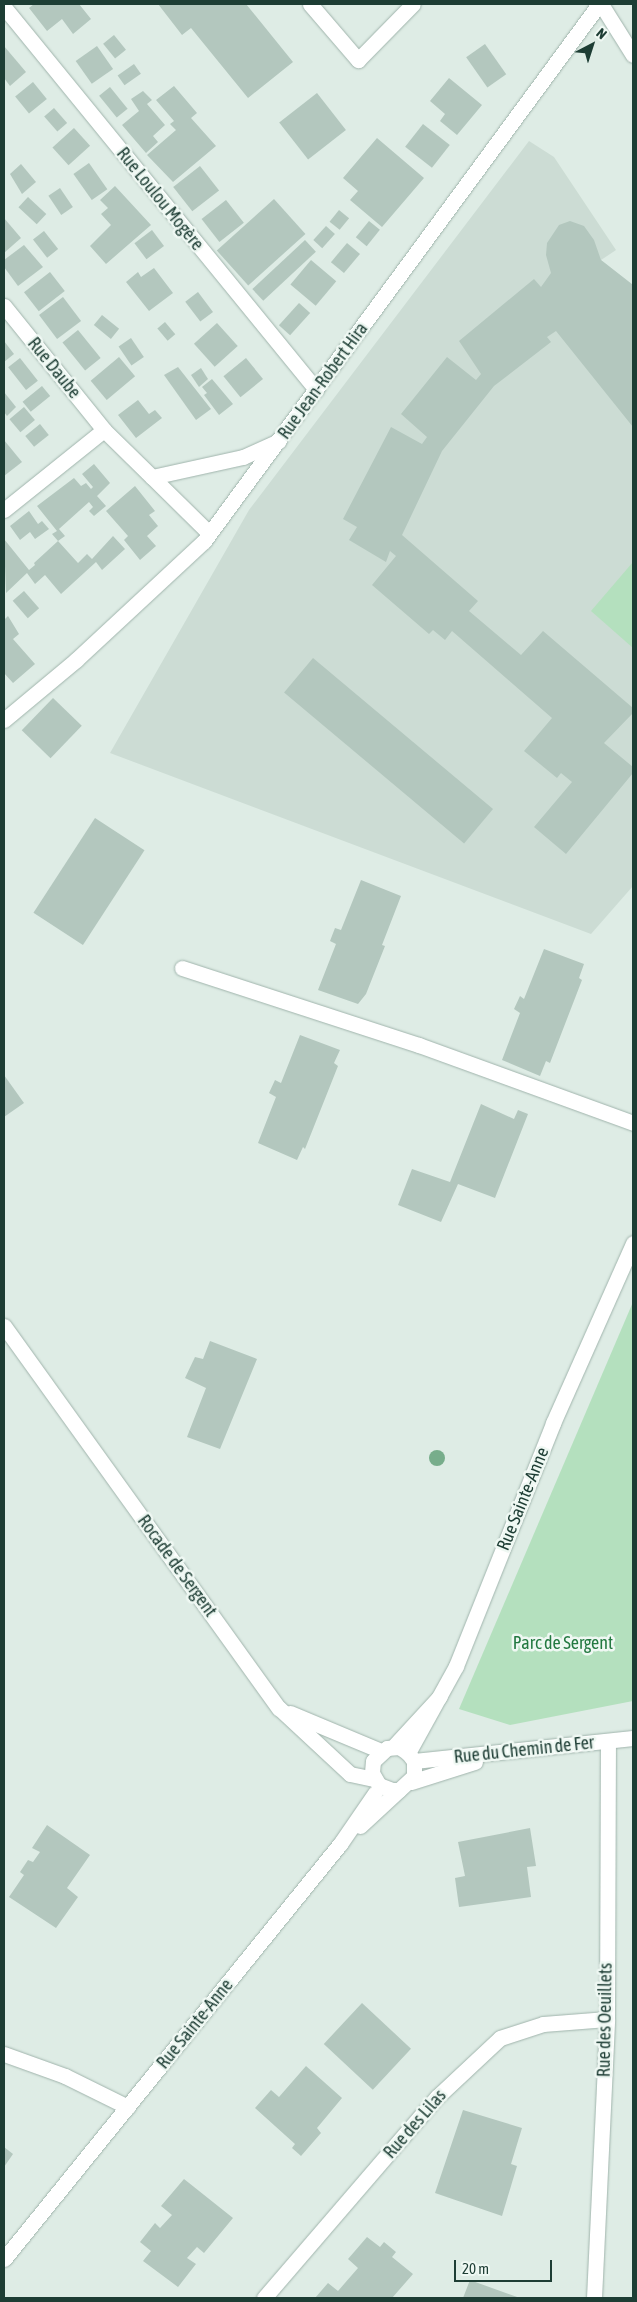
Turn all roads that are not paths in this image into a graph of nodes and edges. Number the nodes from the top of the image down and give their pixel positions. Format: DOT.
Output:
graph roads {
  1 [pos="310,4"];
  2 [pos="413,4"];
  3 [pos="600,4"];
  4 [pos="4,7"];
  5 [pos="633,55"];
  6 [pos="4,306"];
  7 [pos="316,390"];
  8 [pos="104,430"];
  9 [pos="279,441"];
  10 [pos="152,477"];
  11 [pos="4,510"];
  12 [pos="209,533"];
  13 [pos="4,720"];
  14 [pos="182,968"];
  15 [pos="633,1123"];
  16 [pos="633,1244"];
  17 [pos="4,1326"];
  18 [pos="440,1696"];
  19 [pos="279,1708"];
  20 [pos="633,1738"];
  21 [pos="608,1742"];
  22 [pos="387,1749"];
  23 [pos="505,1752"];
  24 [pos="411,1757"];
  25 [pos="376,1786"];
  26 [pos="405,1786"];
  27 [pos="340,1844"];
  28 [pos="607,2019"];
  29 [pos="4,2054"];
  30 [pos="128,2107"];
  31 [pos="4,2259"];
  32 [pos="264,2298"];
  33 [pos="594,2298"];
  1 -- 2 [label="street"];
  3 -- 5 [label="street"];
  3 -- 7 [label="street, Rue Jean-Robert Hira"];
  4 -- 7 [label="street, Rue Loulou Mogère"];
  6 -- 8 [label="street, Rue Daube"];
  7 -- 9 [label="street, Rue Jean-Robert Hira"];
  8 -- 10 [label="street, Rue Daube"];
  8 -- 11 [label="street"];
  9 -- 10 [label="street"];
  9 -- 12 [label="street, Rue Jean-Robert Hira"];
  10 -- 12 [label="street, Rue Daube"];
  12 -- 13 [label="street, Rue Jean-Robert Hira"];
  14 -- 15 [label="street"];
  16 -- 18 [label="street, Rue Sainte-Anne"];
  17 -- 19 [label="street, Rocade de Sergent"];
  18 -- 22 [label="street"];
  18 -- 24 [label="street, Rue Sainte-Anne"];
  19 -- 22 [label="street"];
  19 -- 25 [label="street, Rocade de Sergent"];
  20 -- 21 [label="street, Rue du Chemin de Fer"];
  21 -- 23 [label="street, Rue du Chemin de Fer"];
  21 -- 28 [label="street, Rue des Oeuillets"];
  22 -- 24 [label="street"];
  22 -- 25 [label="street"];
  23 -- 24 [label="street, Rue du Chemin de Fer"];
  23 -- 26 [label="street"];
  24 -- 26 [label="street"];
  25 -- 26 [label="street"];
  25 -- 27 [label="street, Rue Sainte-Anne"];
  26 -- 27 [label="street"];
  27 -- 30 [label="street, Rue Sainte-Anne"];
  28 -- 32 [label="street, Rue des Lilas"];
  28 -- 33 [label="street, Rue des Oeuillets"];
  29 -- 30 [label="street"];
  30 -- 31 [label="street, Rue Sainte-Anne"];
}
